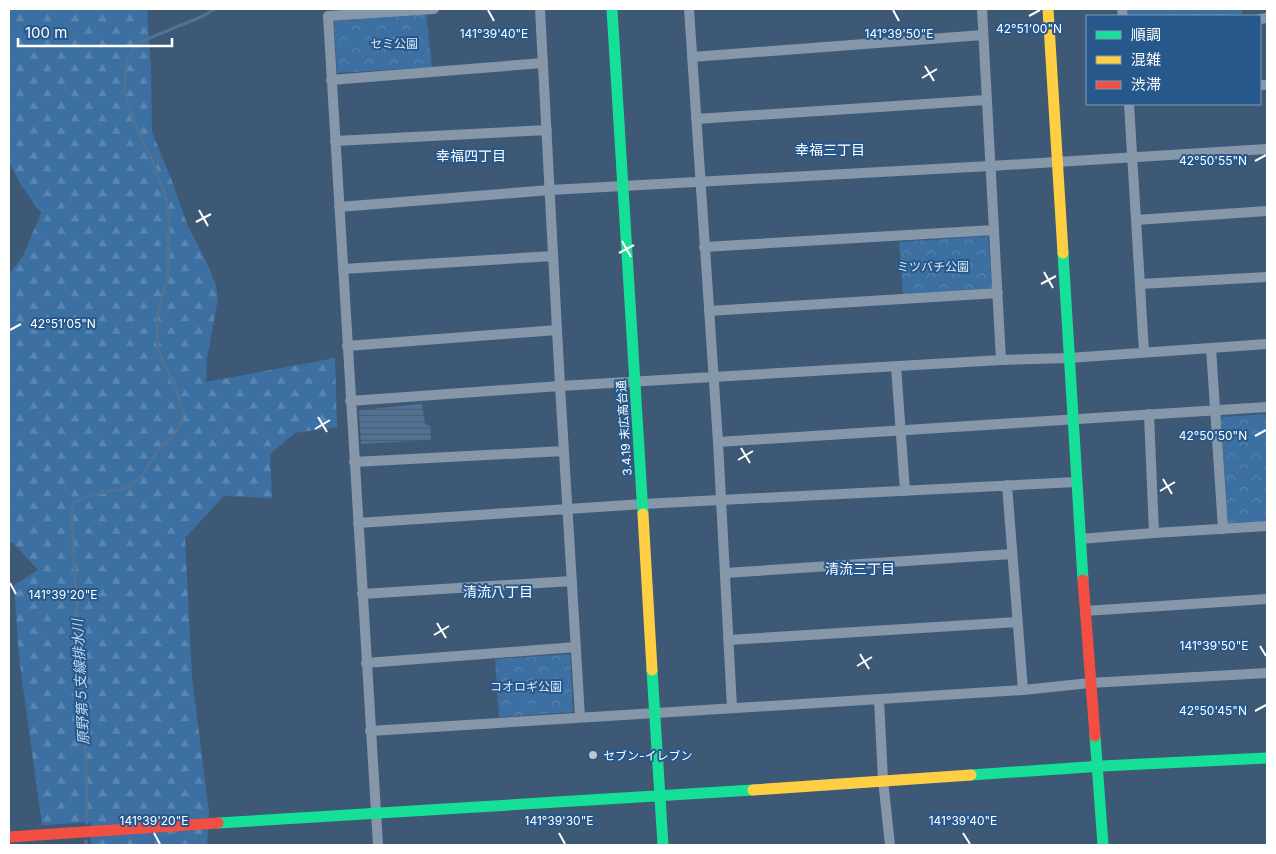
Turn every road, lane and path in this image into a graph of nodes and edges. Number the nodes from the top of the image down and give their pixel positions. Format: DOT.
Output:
graph roads {
  1 [pos="434,9"];
  2 [pos="540,9"];
  3 [pos="612,9"];
  4 [pos="689,9"];
  5 [pos="982,9"];
  6 [pos="1048,9"];
  7 [pos="983,36"];
  8 [pos="692,56"];
  9 [pos="543,63"];
  10 [pos="331,80"];
  11 [pos="986,100"];
  12 [pos="1129,105"];
  13 [pos="696,119"];
  14 [pos="547,130"];
  15 [pos="335,141"];
  16 [pos="1267,149"];
  17 [pos="1132,158"];
  18 [pos="1057,162"];
  19 [pos="990,166"];
  20 [pos="700,183"];
  21 [pos="623,187"];
  22 [pos="550,190"];
  23 [pos="339,207"];
  24 [pos="1267,211"];
  25 [pos="1136,220"];
  26 [pos="994,230"];
  27 [pos="704,247"];
  28 [pos="553,256"];
  29 [pos="343,269"];
  30 [pos="1267,277"];
  31 [pos="1140,284"];
  32 [pos="998,293"];
  33 [pos="709,311"];
  34 [pos="557,330"];
  35 [pos="1267,344"];
  36 [pos="347,346"];
  37 [pos="1211,348"];
  38 [pos="1144,352"];
  39 [pos="1069,358"];
  40 [pos="1002,360"];
  41 [pos="896,366"];
  42 [pos="714,377"];
  43 [pos="635,381"];
  44 [pos="560,386"];
  45 [pos="350,401"];
  46 [pos="1267,407"];
  47 [pos="1216,410"];
  48 [pos="1149,414"];
  49 [pos="1072,419"];
  50 [pos="901,430"];
  51 [pos="718,442"];
  52 [pos="564,451"];
  53 [pos="354,462"];
  54 [pos="1076,482"];
  55 [pos="1007,485"];
  56 [pos="905,491"];
  57 [pos="721,500"];
  58 [pos="643,504"];
  59 [pos="568,510"];
  60 [pos="358,523"];
  61 [pos="1267,526"];
  62 [pos="1223,529"];
  63 [pos="1154,533"];
  64 [pos="1080,539"];
  65 [pos="1012,554"];
  66 [pos="725,573"];
  67 [pos="572,580"];
  68 [pos="362,594"];
  69 [pos="1267,599"];
  70 [pos="1085,611"];
  71 [pos="1018,622"];
  72 [pos="728,640"];
  73 [pos="576,647"];
  74 [pos="366,663"];
  75 [pos="1267,673"];
  76 [pos="1090,683"];
  77 [pos="1023,690"];
  78 [pos="879,699"];
  79 [pos="732,708"];
  80 [pos="655,712"];
  81 [pos="580,717"];
  82 [pos="370,730"];
  83 [pos="1267,758"];
  84 [pos="1098,766"];
  85 [pos="883,780"];
  86 [pos="661,795"];
  87 [pos="376,812"];
  88 [pos="9,837"];
  89 [pos="378,845"];
  90 [pos="663,845"];
  91 [pos="890,845"];
  92 [pos="1103,845"];
  1 -- 10 [label="street"];
  2 -- 9 [label="street"];
  3 -- 21 [label="street, 3.4.19 末広高台通"];
  4 -- 8 [label="street"];
  5 -- 7 [label="street"];
  6 -- 18 [label="street"];
  7 -- 8 [label="street"];
  7 -- 11 [label="street"];
  8 -- 13 [label="street"];
  9 -- 10 [label="street"];
  9 -- 14 [label="street"];
  10 -- 15 [label="street"];
  11 -- 13 [label="street"];
  11 -- 19 [label="street"];
  12 -- 17 [label="street"];
  13 -- 20 [label="street"];
  14 -- 15 [label="street"];
  14 -- 22 [label="street"];
  15 -- 23 [label="street"];
  16 -- 17 [label="street"];
  17 -- 18 [label="street"];
  17 -- 25 [label="street"];
  18 -- 19 [label="street"];
  18 -- 39 [label="street"];
  19 -- 20 [label="street"];
  19 -- 26 [label="street"];
  20 -- 21 [label="street"];
  20 -- 27 [label="street"];
  21 -- 22 [label="street"];
  21 -- 43 [label="street, 3.4.19 末広高台通"];
  22 -- 23 [label="street"];
  22 -- 28 [label="street"];
  23 -- 29 [label="street"];
  24 -- 25 [label="street"];
  25 -- 31 [label="street"];
  26 -- 27 [label="street"];
  26 -- 32 [label="street"];
  27 -- 33 [label="street"];
  28 -- 29 [label="street"];
  28 -- 34 [label="street"];
  29 -- 36 [label="street"];
  30 -- 31 [label="street"];
  31 -- 38 [label="street"];
  32 -- 33 [label="street"];
  32 -- 40 [label="street"];
  33 -- 42 [label="street"];
  34 -- 36 [label="street"];
  34 -- 44 [label="street"];
  35 -- 37 [label="street"];
  36 -- 45 [label="street"];
  37 -- 38 [label="street"];
  37 -- 47 [label="street"];
  38 -- 39 [label="street"];
  39 -- 40 [label="street"];
  39 -- 49 [label="street"];
  40 -- 41 [label="street"];
  41 -- 42 [label="street"];
  41 -- 50 [label="street"];
  42 -- 43 [label="street"];
  42 -- 51 [label="street"];
  43 -- 44 [label="street"];
  43 -- 58 [label="street, 3.4.19 末広高台通"];
  44 -- 45 [label="street"];
  44 -- 52 [label="street"];
  45 -- 53 [label="street"];
  46 -- 47 [label="street"];
  47 -- 48 [label="street"];
  47 -- 62 [label="street"];
  48 -- 49 [label="street"];
  48 -- 63 [label="street"];
  49 -- 50 [label="street"];
  49 -- 54 [label="street"];
  50 -- 51 [label="street"];
  50 -- 56 [label="street"];
  51 -- 57 [label="street"];
  52 -- 53 [label="street"];
  52 -- 59 [label="street"];
  53 -- 60 [label="street"];
  54 -- 55 [label="street"];
  54 -- 64 [label="street"];
  55 -- 56 [label="street"];
  55 -- 65 [label="street"];
  56 -- 57 [label="street"];
  57 -- 58 [label="street"];
  57 -- 66 [label="street"];
  58 -- 59 [label="street"];
  58 -- 80 [label="street, 3.4.19 末広高台通"];
  59 -- 60 [label="street"];
  59 -- 67 [label="street"];
  60 -- 68 [label="street"];
  61 -- 62 [label="street"];
  62 -- 63 [label="street"];
  63 -- 64 [label="street"];
  64 -- 70 [label="street"];
  65 -- 66 [label="street"];
  65 -- 71 [label="street"];
  66 -- 72 [label="street"];
  67 -- 68 [label="street"];
  67 -- 73 [label="street"];
  68 -- 74 [label="street"];
  69 -- 70 [label="street"];
  70 -- 76 [label="street"];
  71 -- 72 [label="street"];
  71 -- 77 [label="street"];
  72 -- 79 [label="street"];
  73 -- 74 [label="street"];
  73 -- 81 [label="street"];
  74 -- 82 [label="street"];
  75 -- 76 [label="street"];
  76 -- 77 [label="street"];
  76 -- 84 [label="street"];
  77 -- 78 [label="street"];
  78 -- 79 [label="street"];
  78 -- 85 [label="street"];
  79 -- 80 [label="street"];
  80 -- 81 [label="street"];
  80 -- 86 [label="street, 3.4.19 末広高台通"];
  81 -- 82 [label="street"];
  82 -- 87 [label="street"];
  83 -- 84 [label="street"];
  84 -- 85 [label="street"];
  84 -- 92 [label="street"];
  85 -- 86 [label="street"];
  85 -- 91 [label="street"];
  86 -- 87 [label="street"];
  86 -- 90 [label="street, 3.4.19 末広高台通"];
  87 -- 88 [label="street"];
  87 -- 89 [label="street"];
}
